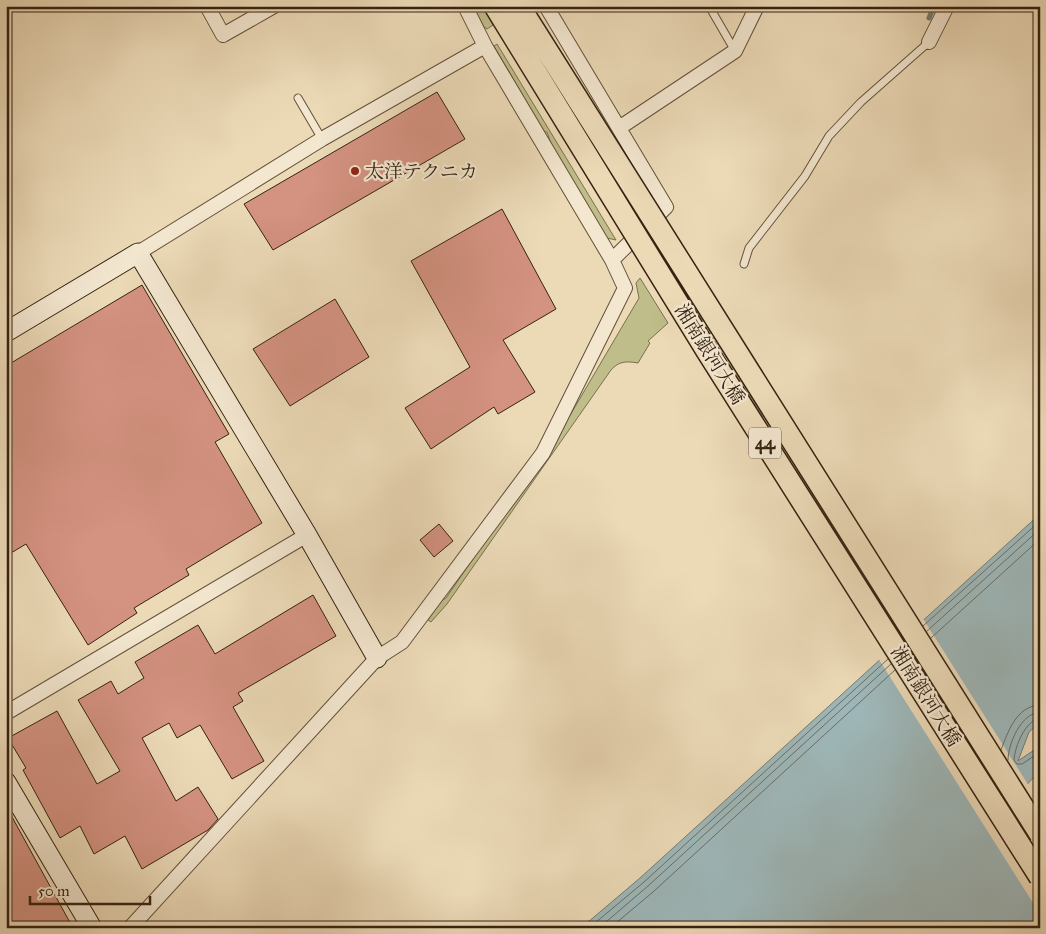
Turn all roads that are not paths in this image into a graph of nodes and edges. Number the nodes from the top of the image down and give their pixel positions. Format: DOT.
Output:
graph roads {
  1 [pos="207,6"];
  2 [pos="274,6"];
  3 [pos="465,6"];
  4 [pos="495,6"];
  5 [pos="519,6"];
  6 [pos="709,6"];
  7 [pos="757,6"];
  8 [pos="947,6"];
  9 [pos="551,8"];
  10 [pos="929,42"];
  11 [pos="485,46"];
  12 [pos="735,51"];
  13 [pos="298,98"];
  14 [pos="619,128"];
  15 [pos="322,140"];
  16 [pos="138,253"];
  17 [pos="612,260"];
  18 [pos="744,264"];
  19 [pos="6,332"];
  20 [pos="307,535"];
  21 [pos="377,658"];
  22 [pos="6,713"];
  23 [pos="6,782"];
  24 [pos="1040,834"];
  25 [pos="1040,877"];
  26 [pos="92,928"];
  27 [pos="130,928"];
  1 -- 2 [label="street"];
  3 -- 11 [label="street"];
  4 -- 25 [label="main road, 湘南銀河大橋 / 44, bridge"];
  5 -- 24 [label="main road, 湘南銀河大橋 / 44, bridge"];
  6 -- 12 [label="lane"];
  7 -- 12 [label="street"];
  8 -- 10 [label="street"];
  9 -- 14 [label="street"];
  10 -- 18 [label="lane"];
  11 -- 15 [label="street"];
  11 -- 17 [label="street"];
  12 -- 14 [label="street"];
  13 -- 15 [label="lane"];
  14 -- 17 [label="street"];
  15 -- 16 [label="street"];
  16 -- 19 [label="street"];
  16 -- 20 [label="street"];
  17 -- 21 [label="street"];
  20 -- 21 [label="street"];
  20 -- 22 [label="street"];
  21 -- 27 [label="street"];
  23 -- 26 [label="street"];
}
